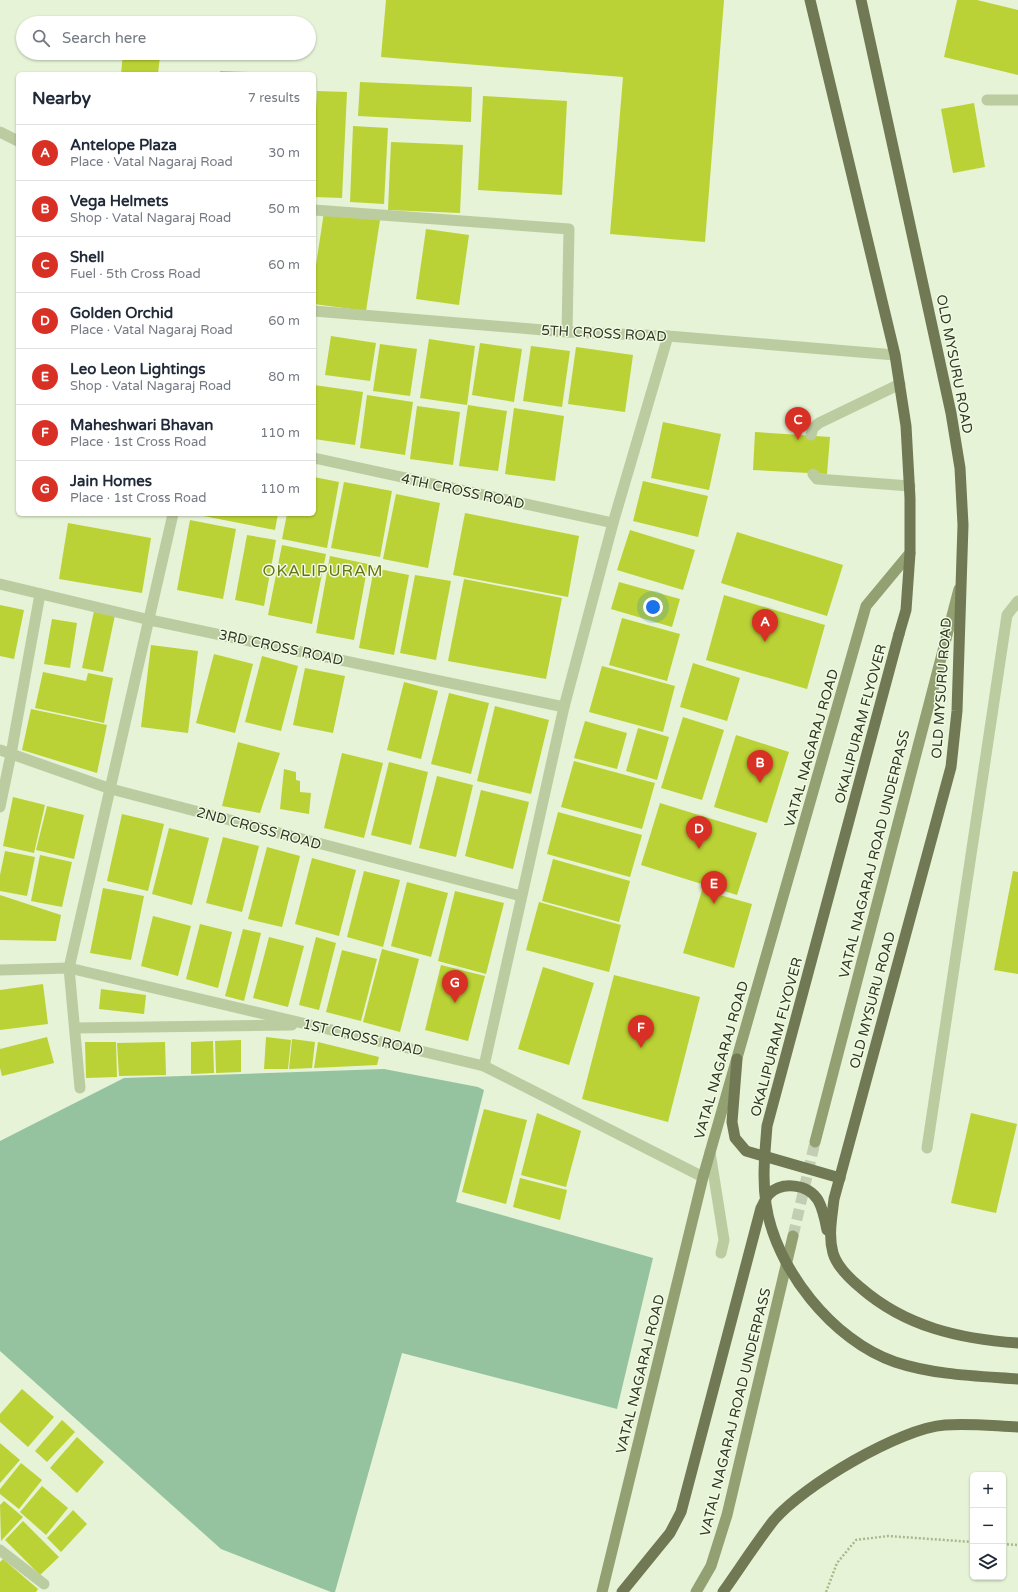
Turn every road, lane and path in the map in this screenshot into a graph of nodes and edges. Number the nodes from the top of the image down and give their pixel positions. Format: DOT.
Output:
graph roads {
  1 [pos="810,0"];
  2 [pos="862,0"];
  3 [pos="987,100"];
  4 [pos="1018,100"];
  5 [pos="0,132"];
  6 [pos="16,140"];
  7 [pos="316,210"];
  8 [pos="316,311"];
  9 [pos="567,332"];
  10 [pos="668,336"];
  11 [pos="895,354"];
  12 [pos="900,384"];
  13 [pos="811,435"];
  14 [pos="316,458"];
  15 [pos="813,474"];
  16 [pos="910,486"];
  17 [pos="174,516"];
  18 [pos="613,523"];
  19 [pos="910,553"];
  20 [pos="963,575"];
  21 [pos="0,584"];
  22 [pos="40,594"];
  23 [pos="1018,602"];
  24 [pos="150,620"];
  25 [pos="564,707"];
  26 [pos="0,750"];
  27 [pos="12,754"];
  28 [pos="111,789"];
  29 [pos="0,807"];
  30 [pos="521,896"];
  31 [pos="69,968"];
  32 [pos="0,970"];
  33 [pos="311,1025"];
  34 [pos="75,1028"];
  35 [pos="737,1059"];
  36 [pos="484,1066"];
  37 [pos="80,1088"];
  38 [pos="815,1142"];
  39 [pos="927,1148"];
  40 [pos="710,1152"];
  41 [pos="703,1177"];
  42 [pos="840,1178"];
  43 [pos="793,1236"];
  44 [pos="830,1242"];
  45 [pos="721,1253"];
  46 [pos="1018,1343"];
  47 [pos="1018,1379"];
  48 [pos="1018,1427"];
  49 [pos="970,1542"];
  50 [pos="1006,1544"];
  51 [pos="1018,1545"];
  52 [pos="0,1550"];
  53 [pos="44,1584"];
  54 [pos="602,1592"];
  55 [pos="622,1592"];
  56 [pos="696,1592"];
  57 [pos="723,1592"];
  58 [pos="826,1592"];
  1 -- 11 [label="main road"];
  2 -- 20 [label="main road, OLD MYSURU ROAD"];
  3 -- 4 [label="street"];
  5 -- 6 [label="street"];
  7 -- 9 [label="street"];
  8 -- 9 [label="street, 5TH CROSS ROAD"];
  9 -- 10 [label="street, 5TH CROSS ROAD"];
  10 -- 11 [label="street, 5TH CROSS ROAD"];
  10 -- 18 [label="street"];
  11 -- 12 [label="main road"];
  12 -- 13 [label="street"];
  12 -- 16 [label="main road"];
  14 -- 18 [label="street, 4TH CROSS ROAD"];
  15 -- 16 [label="street"];
  16 -- 19 [label="main road"];
  17 -- 24 [label="street"];
  18 -- 25 [label="street"];
  19 -- 35 [label="main road, VATAL NAGARAJ ROAD"];
  19 -- 47 [label="main road, OKALIPURAM FLYOVER, bridge"];
  20 -- 38 [label="main road, VATAL NAGARAJ ROAD UNDERPASS"];
  20 -- 42 [label="main road, OLD MYSURU ROAD"];
  21 -- 22 [label="street, 3RD CROSS ROAD"];
  22 -- 24 [label="street, 3RD CROSS ROAD"];
  22 -- 27 [label="street"];
  23 -- 39 [label="street"];
  24 -- 25 [label="street, 3RD CROSS ROAD"];
  24 -- 28 [label="street"];
  25 -- 30 [label="street"];
  26 -- 27 [label="street, 2ND CROSS ROAD"];
  27 -- 28 [label="street, 2ND CROSS ROAD"];
  27 -- 29 [label="street"];
  28 -- 30 [label="street, 2ND CROSS ROAD"];
  28 -- 31 [label="street"];
  30 -- 36 [label="street"];
  31 -- 32 [label="street, 1ST CROSS ROAD"];
  31 -- 33 [label="street, 1ST CROSS ROAD"];
  31 -- 34 [label="street"];
  33 -- 34 [label="street"];
  33 -- 36 [label="street, 1ST CROSS ROAD"];
  34 -- 37 [label="street"];
  35 -- 40 [label="main road, VATAL NAGARAJ ROAD"];
  35 -- 42 [label="main road"];
  36 -- 41 [label="street, 1ST CROSS ROAD"];
  40 -- 41 [label="main road, VATAL NAGARAJ ROAD"];
  40 -- 45 [label="street"];
  41 -- 54 [label="main road, VATAL NAGARAJ ROAD"];
  42 -- 44 [label="main road, OLD MYSURU ROAD"];
  43 -- 56 [label="main road, VATAL NAGARAJ ROAD UNDERPASS"];
  44 -- 46 [label="main road, OLD MYSURU ROAD"];
  44 -- 55 [label="main road"];
  48 -- 57 [label="main road"];
  49 -- 58 [label="path"];
  50 -- 51 [label="path"];
  52 -- 53 [label="street"];
}
